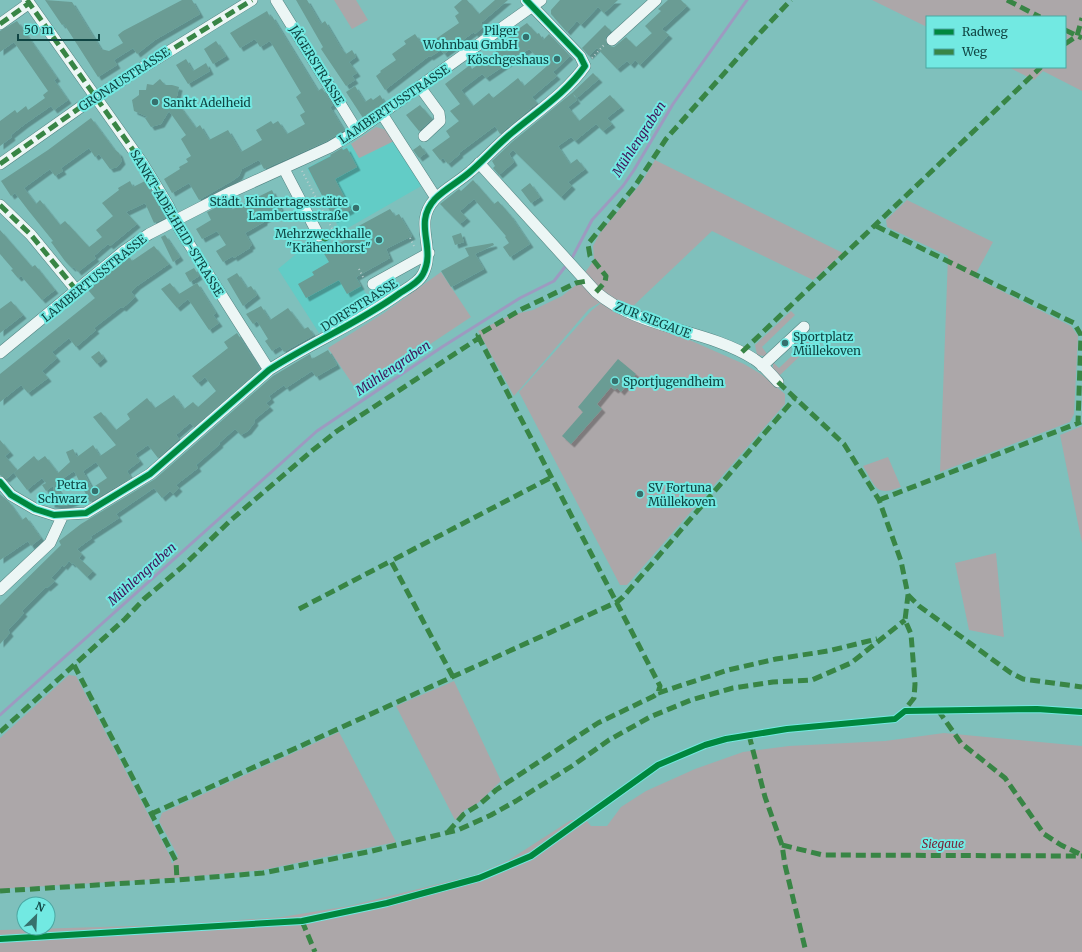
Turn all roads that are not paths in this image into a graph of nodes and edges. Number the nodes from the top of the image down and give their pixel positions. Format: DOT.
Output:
graph roads {
  1 [pos="252,0"];
  2 [pos="276,0"];
  3 [pos="656,0"];
  4 [pos="28,2"];
  5 [pos="533,2"];
  6 [pos="0,24"];
  7 [pos="612,40"];
  8 [pos="420,87"];
  9 [pos="95,97"];
  10 [pos="382,114"];
  11 [pos="357,131"];
  12 [pos="424,136"];
  13 [pos="480,163"];
  14 [pos="0,164"];
  15 [pos="284,169"];
  16 [pos="436,198"];
  17 [pos="0,205"];
  18 [pos="176,220"];
  19 [pos="319,236"];
  20 [pos="428,253"];
  21 [pos="373,284"];
  22 [pos="77,291"];
  23 [pos="804,326"];
  24 [pos="0,353"];
  25 [pos="762,366"];
  26 [pos="269,370"];
  27 [pos="778,382"];
  28 [pos="0,482"];
  29 [pos="63,515"];
  30 [pos="1,586"];
  1 -- 9 [label="street, GRONAUSTRASSE"];
  2 -- 11 [label="street, JÄGERSTRASSE"];
  3 -- 7 [label="street"];
  4 -- 6 [label="street"];
  4 -- 9 [label="street, SANKT-ADELHEID-STRASSE"];
  5 -- 8 [label="street, LAMBERTUSSTRASSE"];
  5 -- 13 [label="street, DORFSTRASSE"];
  8 -- 10 [label="street, LAMBERTUSSTRASSE"];
  8 -- 12 [label="street"];
  9 -- 14 [label="street, GRONAUSTRASSE"];
  9 -- 18 [label="street, SANKT-ADELHEID-STRASSE"];
  10 -- 11 [label="street, LAMBERTUSSTRASSE"];
  10 -- 16 [label="street"];
  11 -- 15 [label="street, LAMBERTUSSTRASSE"];
  13 -- 16 [label="street, DORFSTRASSE"];
  13 -- 25 [label="street, ZUR SIEGAUE"];
  15 -- 18 [label="street, LAMBERTUSSTRASSE"];
  15 -- 19 [label="street"];
  16 -- 20 [label="street, DORFSTRASSE"];
  17 -- 22 [label="street"];
  18 -- 22 [label="street, LAMBERTUSSTRASSE"];
  18 -- 26 [label="street, SANKT-ADELHEID-STRASSE"];
  20 -- 21 [label="street"];
  20 -- 26 [label="street, DORFSTRASSE"];
  22 -- 24 [label="street, LAMBERTUSSTRASSE"];
  23 -- 25 [label="street"];
  25 -- 27 [label="street, ZUR SIEGAUE"];
  26 -- 29 [label="street, DORFSTRASSE"];
  28 -- 29 [label="street, DORFSTRASSE"];
  29 -- 30 [label="street"];
}
